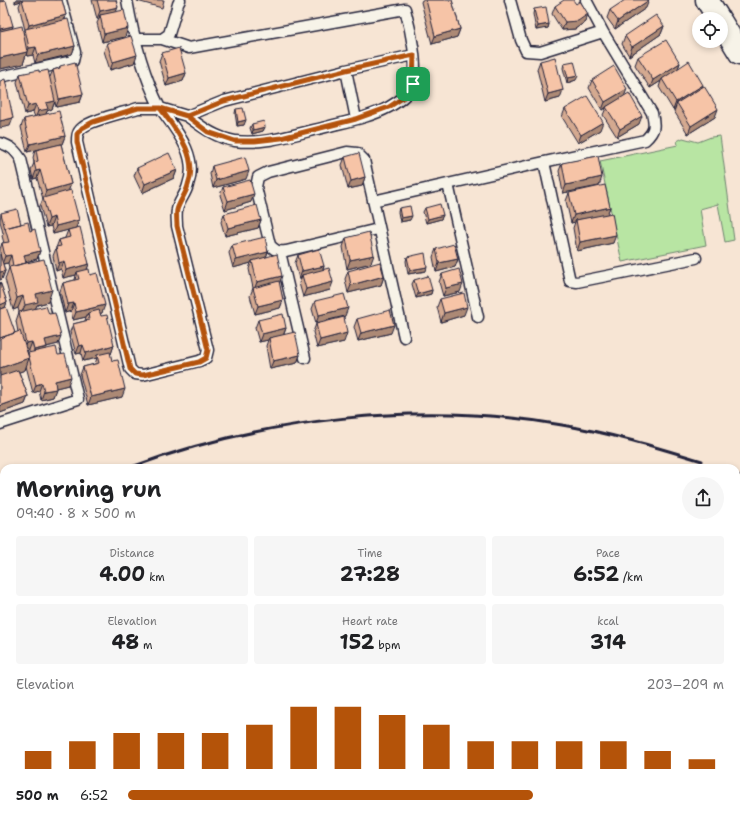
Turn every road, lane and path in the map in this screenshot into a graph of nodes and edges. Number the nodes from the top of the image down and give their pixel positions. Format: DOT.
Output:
graph roads {
  1 [pos="61,0"];
  2 [pos="127,0"];
  3 [pos="180,0"];
  4 [pos="510,0"];
  5 [pos="586,0"];
  6 [pos="707,0"];
  7 [pos="404,5"];
  8 [pos="715,12"];
  9 [pos="603,32"];
  10 [pos="728,33"];
  11 [pos="136,39"];
  12 [pos="162,39"];
  13 [pos="740,53"];
  14 [pos="414,55"];
  15 [pos="346,70"];
  16 [pos="0,77"];
  17 [pos="160,108"];
  18 [pos="187,116"];
  19 [pos="356,119"];
  20 [pos="0,144"];
  21 [pos="544,162"];
  22 [pos="448,184"];
  23 [pos="373,201"];
  24 [pos="378,229"];
  25 [pos="280,252"];
  26 [pos="696,258"];
  27 [pos="478,317"];
  28 [pos="404,337"];
  29 [pos="305,358"];
  30 [pos="0,424"];
  1 -- 16 [label="lane"];
  2 -- 11 [label="lane"];
  3 -- 12 [label="lane"];
  4 -- 9 [label="lane"];
  5 -- 9 [label="lane"];
  6 -- 8 [label="street"];
  7 -- 12 [label="lane"];
  7 -- 14 [label="lane"];
  9 -- 21 [label="lane"];
  10 -- 13 [label="street"];
  11 -- 12 [label="lane"];
  11 -- 17 [label="lane"];
  14 -- 15 [label="lane"];
  14 -- 19 [label="lane"];
  15 -- 18 [label="lane"];
  15 -- 19 [label="lane"];
  17 -- 17 [label="lane"];
  17 -- 18 [label="lane"];
  18 -- 19 [label="lane"];
  20 -- 30 [label="lane"];
  21 -- 22 [label="lane"];
  21 -- 26 [label="lane"];
  22 -- 23 [label="lane"];
  22 -- 27 [label="lane"];
  23 -- 24 [label="lane"];
  23 -- 25 [label="lane"];
  24 -- 25 [label="lane"];
  24 -- 28 [label="lane"];
  25 -- 29 [label="lane"];
}
